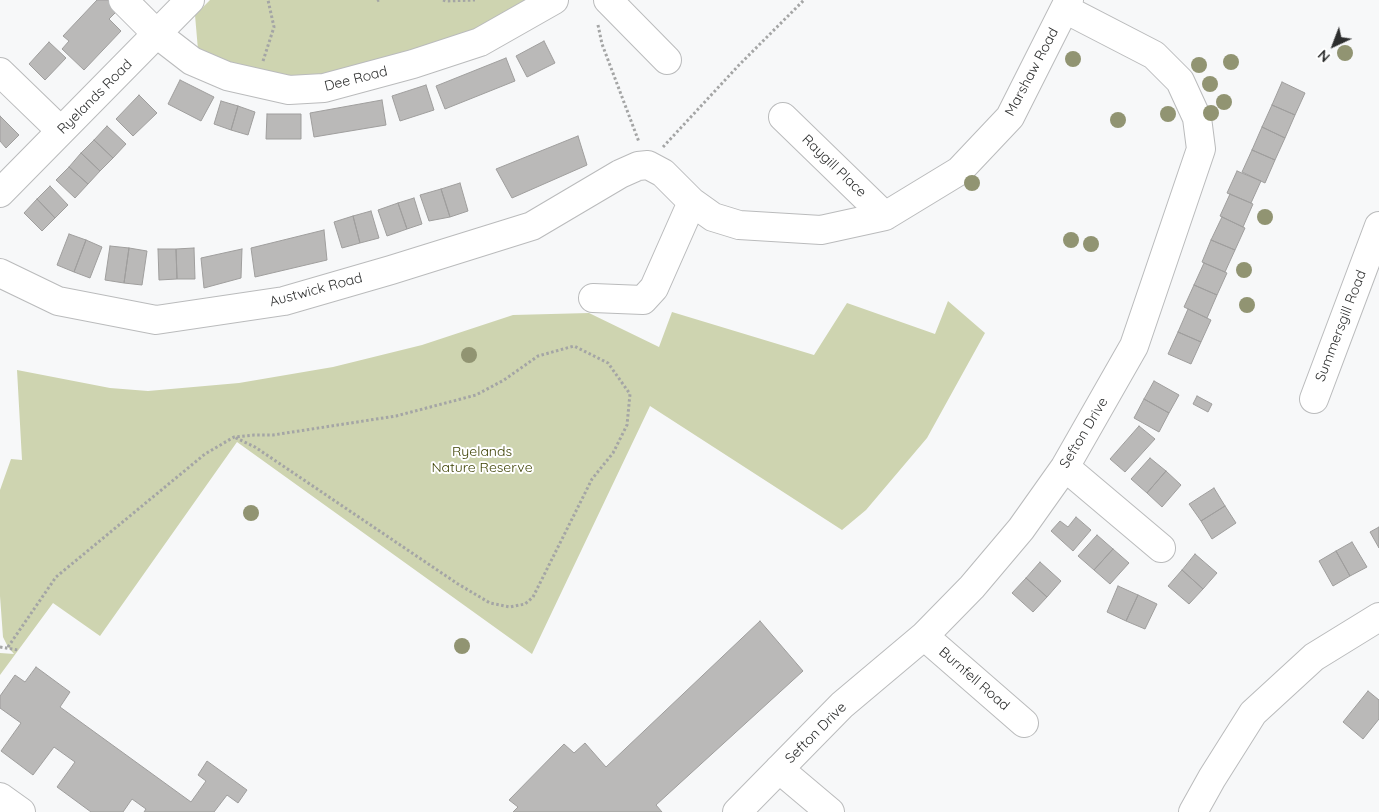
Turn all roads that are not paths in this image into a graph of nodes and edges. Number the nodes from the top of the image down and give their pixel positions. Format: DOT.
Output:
graph roads {
  1 [pos="123,0"];
  2 [pos="190,0"];
  3 [pos="554,0"];
  4 [pos="1067,4"];
  5 [pos="602,9"];
  6 [pos="157,34"];
  7 [pos="667,60"];
  8 [pos="0,72"];
  9 [pos="783,117"];
  10 [pos="61,131"];
  11 [pos="648,165"];
  12 [pos="0,193"];
  13 [pos="692,202"];
  14 [pos="884,216"];
  15 [pos="1379,226"];
  16 [pos="0,273"];
  17 [pos="1370,279"];
  18 [pos="593,298"];
  19 [pos="1314,399"];
  20 [pos="1065,467"];
  21 [pos="1161,548"];
  22 [pos="1379,617"];
  23 [pos="924,636"];
  24 [pos="1024,723"];
  25 [pos="780,769"];
  26 [pos="0,797"];
  27 [pos="21,812"];
  28 [pos="737,812"];
  29 [pos="830,812"];
  30 [pos="1193,812"];
  1 -- 6 [label="street, Dee Road"];
  2 -- 6 [label="street, Ryelands Road"];
  3 -- 6 [label="street, Dee Road"];
  4 -- 14 [label="street, Marshaw Road"];
  4 -- 20 [label="street, Sefton Drive"];
  5 -- 7 [label="street"];
  6 -- 10 [label="street, Ryelands Road"];
  8 -- 10 [label="street"];
  9 -- 14 [label="street, Raygill Place"];
  10 -- 12 [label="street, Ryelands Road"];
  11 -- 13 [label="street, Marshaw Road"];
  11 -- 16 [label="street, Austwick Road"];
  13 -- 14 [label="street, Marshaw Road"];
  13 -- 18 [label="street"];
  15 -- 17 [label="street, Summersgill Road"];
  17 -- 19 [label="street, Summersgill Road"];
  20 -- 21 [label="street"];
  20 -- 23 [label="street, Sefton Drive"];
  22 -- 30 [label="street"];
  23 -- 24 [label="street, Burnfell Road"];
  23 -- 25 [label="street, Sefton Drive"];
  25 -- 28 [label="street, Sefton Drive"];
  25 -- 29 [label="street"];
  26 -- 27 [label="street"];
}
